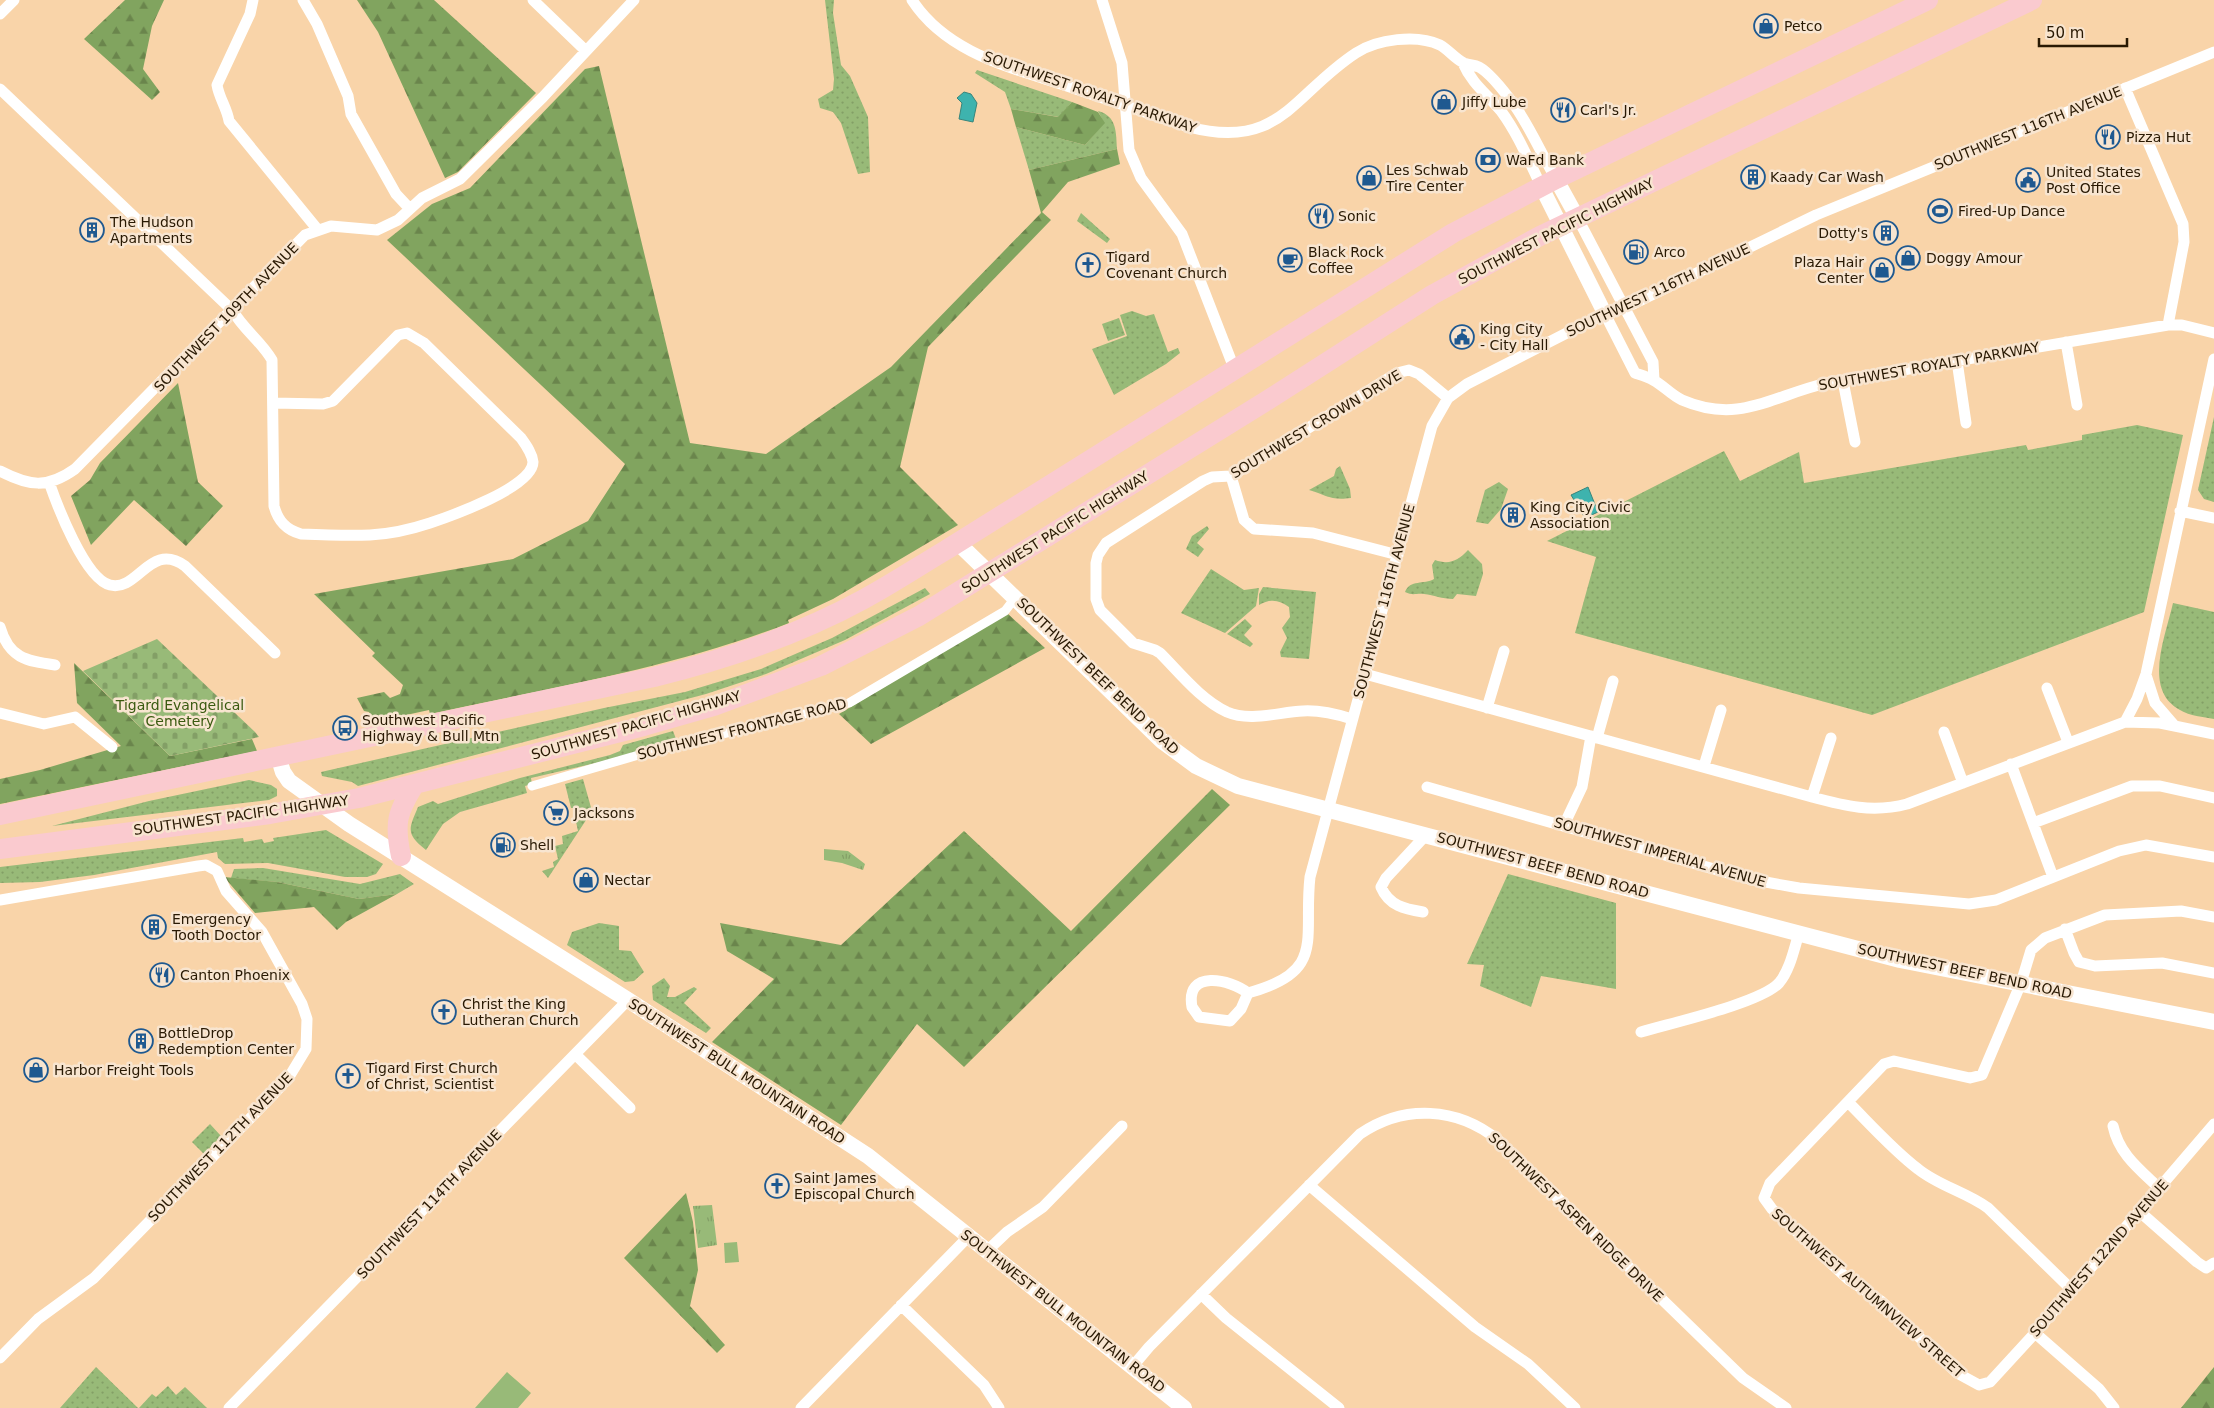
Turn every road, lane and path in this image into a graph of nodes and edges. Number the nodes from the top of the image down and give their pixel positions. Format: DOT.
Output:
graph roads {
  1 [pos="14,0"];
  2 [pos="253,0"];
  3 [pos="303,0"];
  4 [pos="533,0"];
  5 [pos="634,0"];
  6 [pos="912,0"];
  7 [pos="1102,0"];
  8 [pos="1928,0"];
  9 [pos="2032,0"];
  10 [pos="0,14"];
  11 [pos="586,51"];
  12 [pos="2214,52"];
  13 [pos="2125,88"];
  14 [pos="0,90"];
  15 [pos="1127,106"];
  16 [pos="1549,183"];
  17 [pos="410,209"];
  18 [pos="1568,222"];
  19 [pos="318,230"];
  20 [pos="1624,307"];
  21 [pos="233,311"];
  22 [pos="1605,314"];
  23 [pos="2168,325"];
  24 [pos="2214,333"];
  25 [pos="2066,342"];
  26 [pos="2214,359"];
  27 [pos="1957,361"];
  28 [pos="1234,368"];
  29 [pos="1654,380"];
  30 [pos="1843,381"];
  31 [pos="1448,398"];
  32 [pos="274,403"];
  33 [pos="2077,405"];
  34 [pos="1966,423"];
  35 [pos="1855,442"];
  36 [pos="0,471"];
  37 [pos="1231,476"];
  38 [pos="49,482"];
  39 [pos="2180,511"];
  40 [pos="2214,518"];
  41 [pos="957,542"];
  42 [pos="1398,555"];
  43 [pos="989,573"];
  44 [pos="1015,598"];
  45 [pos="0,627"];
  46 [pos="1504,651"];
  47 [pos="275,653"];
  48 [pos="55,664"];
  49 [pos="1365,674"];
  50 [pos="2146,674"];
  51 [pos="1614,681"];
  52 [pos="2047,688"];
  53 [pos="1487,708"];
  54 [pos="1721,710"];
  55 [pos="0,713"];
  56 [pos="1352,719"];
  57 [pos="2125,722"];
  58 [pos="2175,726"];
  59 [pos="1944,732"];
  60 [pos="2214,734"];
  61 [pos="1594,737"];
  62 [pos="1831,738"];
  63 [pos="2068,742"];
  64 [pos="112,747"];
  65 [pos="278,756"];
  66 [pos="2011,764"];
  67 [pos="1704,766"];
  68 [pos="1963,783"];
  69 [pos="414,785"];
  70 [pos="532,786"];
  71 [pos="1427,786"];
  72 [pos="1812,797"];
  73 [pos="2214,798"];
  74 [pos="324,806"];
  75 [pos="1328,809"];
  76 [pos="0,815"];
  77 [pos="2033,823"];
  78 [pos="1564,825"];
  79 [pos="1426,835"];
  80 [pos="0,849"];
  81 [pos="401,856"];
  82 [pos="2214,857"];
  83 [pos="2053,877"];
  84 [pos="0,900"];
  85 [pos="1423,912"];
  86 [pos="2214,917"];
  87 [pos="2065,929"];
  88 [pos="1799,933"];
  89 [pos="2214,973"];
  90 [pos="2021,983"];
  91 [pos="1248,993"];
  92 [pos="628,1000"];
  93 [pos="2214,1022"];
  94 [pos="1641,1032"];
  95 [pos="576,1055"];
  96 [pos="1848,1102"];
  97 [pos="630,1108"];
  98 [pos="2214,1124"];
  99 [pos="1122,1126"];
  100 [pos="2113,1126"];
  101 [pos="1309,1185"];
  102 [pos="2159,1188"];
  103 [pos="2140,1212"];
  104 [pos="969,1236"];
  105 [pos="987,1251"];
  106 [pos="2214,1263"];
  107 [pos="2072,1290"];
  108 [pos="1201,1294"];
  109 [pos="901,1305"];
  110 [pos="2035,1333"];
  111 [pos="0,1358"];
  112 [pos="1133,1366"];
  113 [pos="1979,1385"];
  114 [pos="229,1408"];
  115 [pos="801,1408"];
  116 [pos="999,1408"];
  117 [pos="1184,1408"];
  118 [pos="1339,1408"];
  119 [pos="1575,1408"];
  120 [pos="1786,1408"];
  121 [pos="2114,1408"];
  1 -- 10 [label="street"];
  2 -- 19 [label="street"];
  3 -- 17 [label="street"];
  4 -- 11 [label="street"];
  5 -- 11 [label="street, SOUTHWEST 109TH AVENUE"];
  6 -- 15 [label="street, SOUTHWEST ROYALTY PARKWAY"];
  7 -- 15 [label="street"];
  8 -- 16 [label="highway"];
  9 -- 18 [label="highway, SOUTHWEST PACIFIC HIGHWAY"];
  11 -- 17 [label="street, SOUTHWEST 109TH AVENUE"];
  12 -- 13 [label="street, SOUTHWEST 116TH AVENUE"];
  13 -- 20 [label="street, SOUTHWEST 116TH AVENUE"];
  13 -- 23 [label="street"];
  14 -- 21 [label="street"];
  15 -- 16 [label="street, SOUTHWEST ROYALTY PARKWAY"];
  15 -- 28 [label="street"];
  16 -- 18 [label="street, SOUTHWEST ROYALTY PARKWAY"];
  16 -- 28 [label="highway"];
  17 -- 19 [label="street, SOUTHWEST 109TH AVENUE"];
  18 -- 20 [label="street, SOUTHWEST ROYALTY PARKWAY"];
  18 -- 22 [label="street, SOUTHWEST ROYALTY PARKWAY"];
  18 -- 43 [label="highway, SOUTHWEST PACIFIC HIGHWAY"];
  19 -- 21 [label="street, SOUTHWEST 109TH AVENUE"];
  20 -- 22 [label="street, SOUTHWEST 116TH AVENUE"];
  20 -- 29 [label="street, SOUTHWEST ROYALTY PARKWAY"];
  21 -- 32 [label="street"];
  21 -- 38 [label="street, SOUTHWEST 109TH AVENUE"];
  22 -- 29 [label="street, SOUTHWEST ROYALTY PARKWAY"];
  22 -- 31 [label="street, SOUTHWEST 116TH AVENUE"];
  23 -- 24 [label="street, SOUTHWEST ROYALTY PARKWAY"];
  23 -- 25 [label="street, SOUTHWEST ROYALTY PARKWAY"];
  25 -- 27 [label="street, SOUTHWEST ROYALTY PARKWAY"];
  25 -- 33 [label="street"];
  26 -- 39 [label="street"];
  27 -- 30 [label="street, SOUTHWEST ROYALTY PARKWAY"];
  27 -- 34 [label="street"];
  28 -- 41 [label="highway"];
  29 -- 30 [label="street, SOUTHWEST ROYALTY PARKWAY"];
  30 -- 35 [label="street"];
  31 -- 37 [label="street, SOUTHWEST CROWN DRIVE"];
  31 -- 42 [label="street, SOUTHWEST 116TH AVENUE"];
  32 -- 32 [label="street"];
  36 -- 38 [label="street, SOUTHWEST 109TH AVENUE"];
  37 -- 42 [label="street"];
  37 -- 56 [label="street, SOUTHWEST CROWN DRIVE"];
  38 -- 47 [label="street"];
  39 -- 40 [label="street"];
  39 -- 50 [label="street"];
  41 -- 43 [label="main road, SOUTHWEST BEEF BEND ROAD"];
  41 -- 65 [label="highway"];
  42 -- 49 [label="street, SOUTHWEST 116TH AVENUE"];
  43 -- 44 [label="main road, SOUTHWEST BEEF BEND ROAD"];
  43 -- 69 [label="highway, SOUTHWEST PACIFIC HIGHWAY"];
  44 -- 70 [label="street, SOUTHWEST FRONTAGE ROAD"];
  44 -- 75 [label="main road, SOUTHWEST BEEF BEND ROAD"];
  45 -- 48 [label="street"];
  46 -- 53 [label="street"];
  49 -- 53 [label="street"];
  49 -- 56 [label="street, SOUTHWEST 116TH AVENUE"];
  50 -- 57 [label="street"];
  50 -- 58 [label="street"];
  51 -- 61 [label="street"];
  52 -- 63 [label="street"];
  53 -- 61 [label="street"];
  54 -- 67 [label="street"];
  55 -- 64 [label="street"];
  56 -- 75 [label="street, SOUTHWEST 116TH AVENUE"];
  57 -- 58 [label="street"];
  57 -- 63 [label="street"];
  58 -- 60 [label="street"];
  59 -- 68 [label="street"];
  61 -- 67 [label="street"];
  61 -- 78 [label="street"];
  62 -- 72 [label="street"];
  63 -- 66 [label="street"];
  65 -- 74 [label="main road, SOUTHWEST BULL MOUNTAIN ROAD"];
  65 -- 76 [label="highway"];
  66 -- 68 [label="street"];
  66 -- 77 [label="street"];
  67 -- 72 [label="street"];
  68 -- 72 [label="street"];
  69 -- 74 [label="highway, SOUTHWEST PACIFIC HIGHWAY"];
  69 -- 81 [label="highway"];
  71 -- 78 [label="street, SOUTHWEST IMPERIAL AVENUE"];
  73 -- 77 [label="street"];
  74 -- 80 [label="highway, SOUTHWEST PACIFIC HIGHWAY"];
  74 -- 81 [label="main road, SOUTHWEST BULL MOUNTAIN ROAD"];
  75 -- 79 [label="main road, SOUTHWEST BEEF BEND ROAD"];
  75 -- 91 [label="street, SOUTHWEST 116TH AVENUE"];
  77 -- 83 [label="street"];
  78 -- 83 [label="street, SOUTHWEST IMPERIAL AVENUE"];
  79 -- 85 [label="street"];
  79 -- 88 [label="main road, SOUTHWEST BEEF BEND ROAD"];
  81 -- 92 [label="main road, SOUTHWEST BULL MOUNTAIN ROAD"];
  82 -- 83 [label="street, SOUTHWEST IMPERIAL AVENUE"];
  84 -- 111 [label="street, SOUTHWEST 112TH AVENUE"];
  86 -- 87 [label="street"];
  87 -- 89 [label="street"];
  87 -- 90 [label="street"];
  88 -- 90 [label="main road, SOUTHWEST BEEF BEND ROAD"];
  88 -- 94 [label="street"];
  90 -- 93 [label="main road, SOUTHWEST BEEF BEND ROAD"];
  90 -- 96 [label="street"];
  91 -- 91 [label="street"];
  92 -- 95 [label="street, SOUTHWEST 114TH AVENUE"];
  92 -- 104 [label="main road, SOUTHWEST BULL MOUNTAIN ROAD"];
  95 -- 97 [label="street"];
  95 -- 114 [label="street, SOUTHWEST 114TH AVENUE"];
  96 -- 107 [label="street"];
  96 -- 113 [label="street, SOUTHWEST AUTUMNVIEW STREET"];
  98 -- 102 [label="street, SOUTHWEST 122ND AVENUE"];
  99 -- 105 [label="street"];
  100 -- 102 [label="street"];
  101 -- 108 [label="street, SOUTHWEST ASPEN RIDGE DRIVE"];
  101 -- 119 [label="street"];
  101 -- 120 [label="street, SOUTHWEST ASPEN RIDGE DRIVE"];
  102 -- 103 [label="street, SOUTHWEST 122ND AVENUE"];
  103 -- 106 [label="street"];
  103 -- 107 [label="street, SOUTHWEST 122ND AVENUE"];
  104 -- 105 [label="main road, SOUTHWEST BULL MOUNTAIN ROAD"];
  104 -- 109 [label="street"];
  105 -- 112 [label="main road, SOUTHWEST BULL MOUNTAIN ROAD"];
  107 -- 110 [label="street, SOUTHWEST 122ND AVENUE"];
  108 -- 112 [label="street, SOUTHWEST ASPEN RIDGE DRIVE"];
  108 -- 118 [label="street"];
  109 -- 115 [label="street"];
  109 -- 116 [label="street"];
  110 -- 113 [label="street, SOUTHWEST 122ND AVENUE"];
  110 -- 121 [label="street"];
  112 -- 117 [label="main road, SOUTHWEST BULL MOUNTAIN ROAD"];
}
